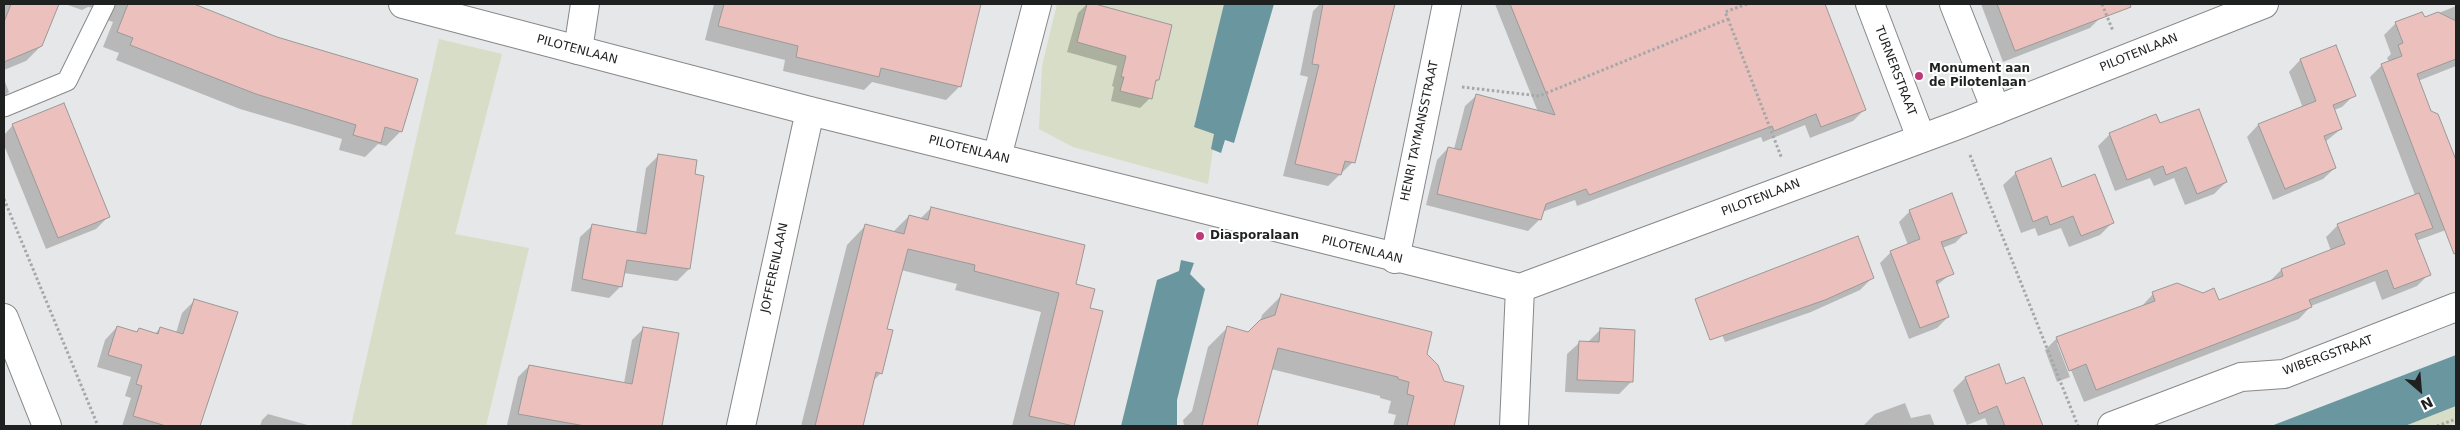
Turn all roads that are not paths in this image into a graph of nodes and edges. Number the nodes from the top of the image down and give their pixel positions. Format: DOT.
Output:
graph roads {
  1 [pos="105,4"];
  2 [pos="403,4"];
  3 [pos="585,4"];
  4 [pos="1037,4"];
  5 [pos="1447,4"];
  6 [pos="1870,4"];
  7 [pos="1954,4"];
  8 [pos="2264,4"];
  9 [pos="578,50"];
  10 [pos="4,107"];
  11 [pos="810,110"];
  12 [pos="1996,110"];
  13 [pos="1921,138"];
  14 [pos="998,157"];
  15 [pos="1395,258"];
  16 [pos="1520,288"];
  17 [pos="2456,307"];
  18 [pos="4,318"];
  19 [pos="47,426"];
  20 [pos="741,426"];
  21 [pos="1514,426"];
  22 [pos="2112,426"];
  1 -- 10 [label="lane"];
  2 -- 9 [label="street, PILOTENLAAN"];
  3 -- 9 [label="street"];
  4 -- 14 [label="street"];
  5 -- 15 [label="street, HENRI TAYMANSSTRAAT"];
  6 -- 13 [label="street, TURNERSTRAAT"];
  7 -- 12 [label="street"];
  8 -- 12 [label="street, PILOTENLAAN"];
  9 -- 11 [label="street, PILOTENLAAN"];
  11 -- 14 [label="street, PILOTENLAAN"];
  11 -- 20 [label="street, JOFFERENLAAN"];
  12 -- 13 [label="street, PILOTENLAAN"];
  13 -- 16 [label="street, PILOTENLAAN"];
  14 -- 15 [label="street, PILOTENLAAN"];
  15 -- 16 [label="street, PILOTENLAAN"];
  16 -- 21 [label="street"];
  17 -- 22 [label="street, WIBERGSTRAAT"];
  18 -- 19 [label="street"];
}
